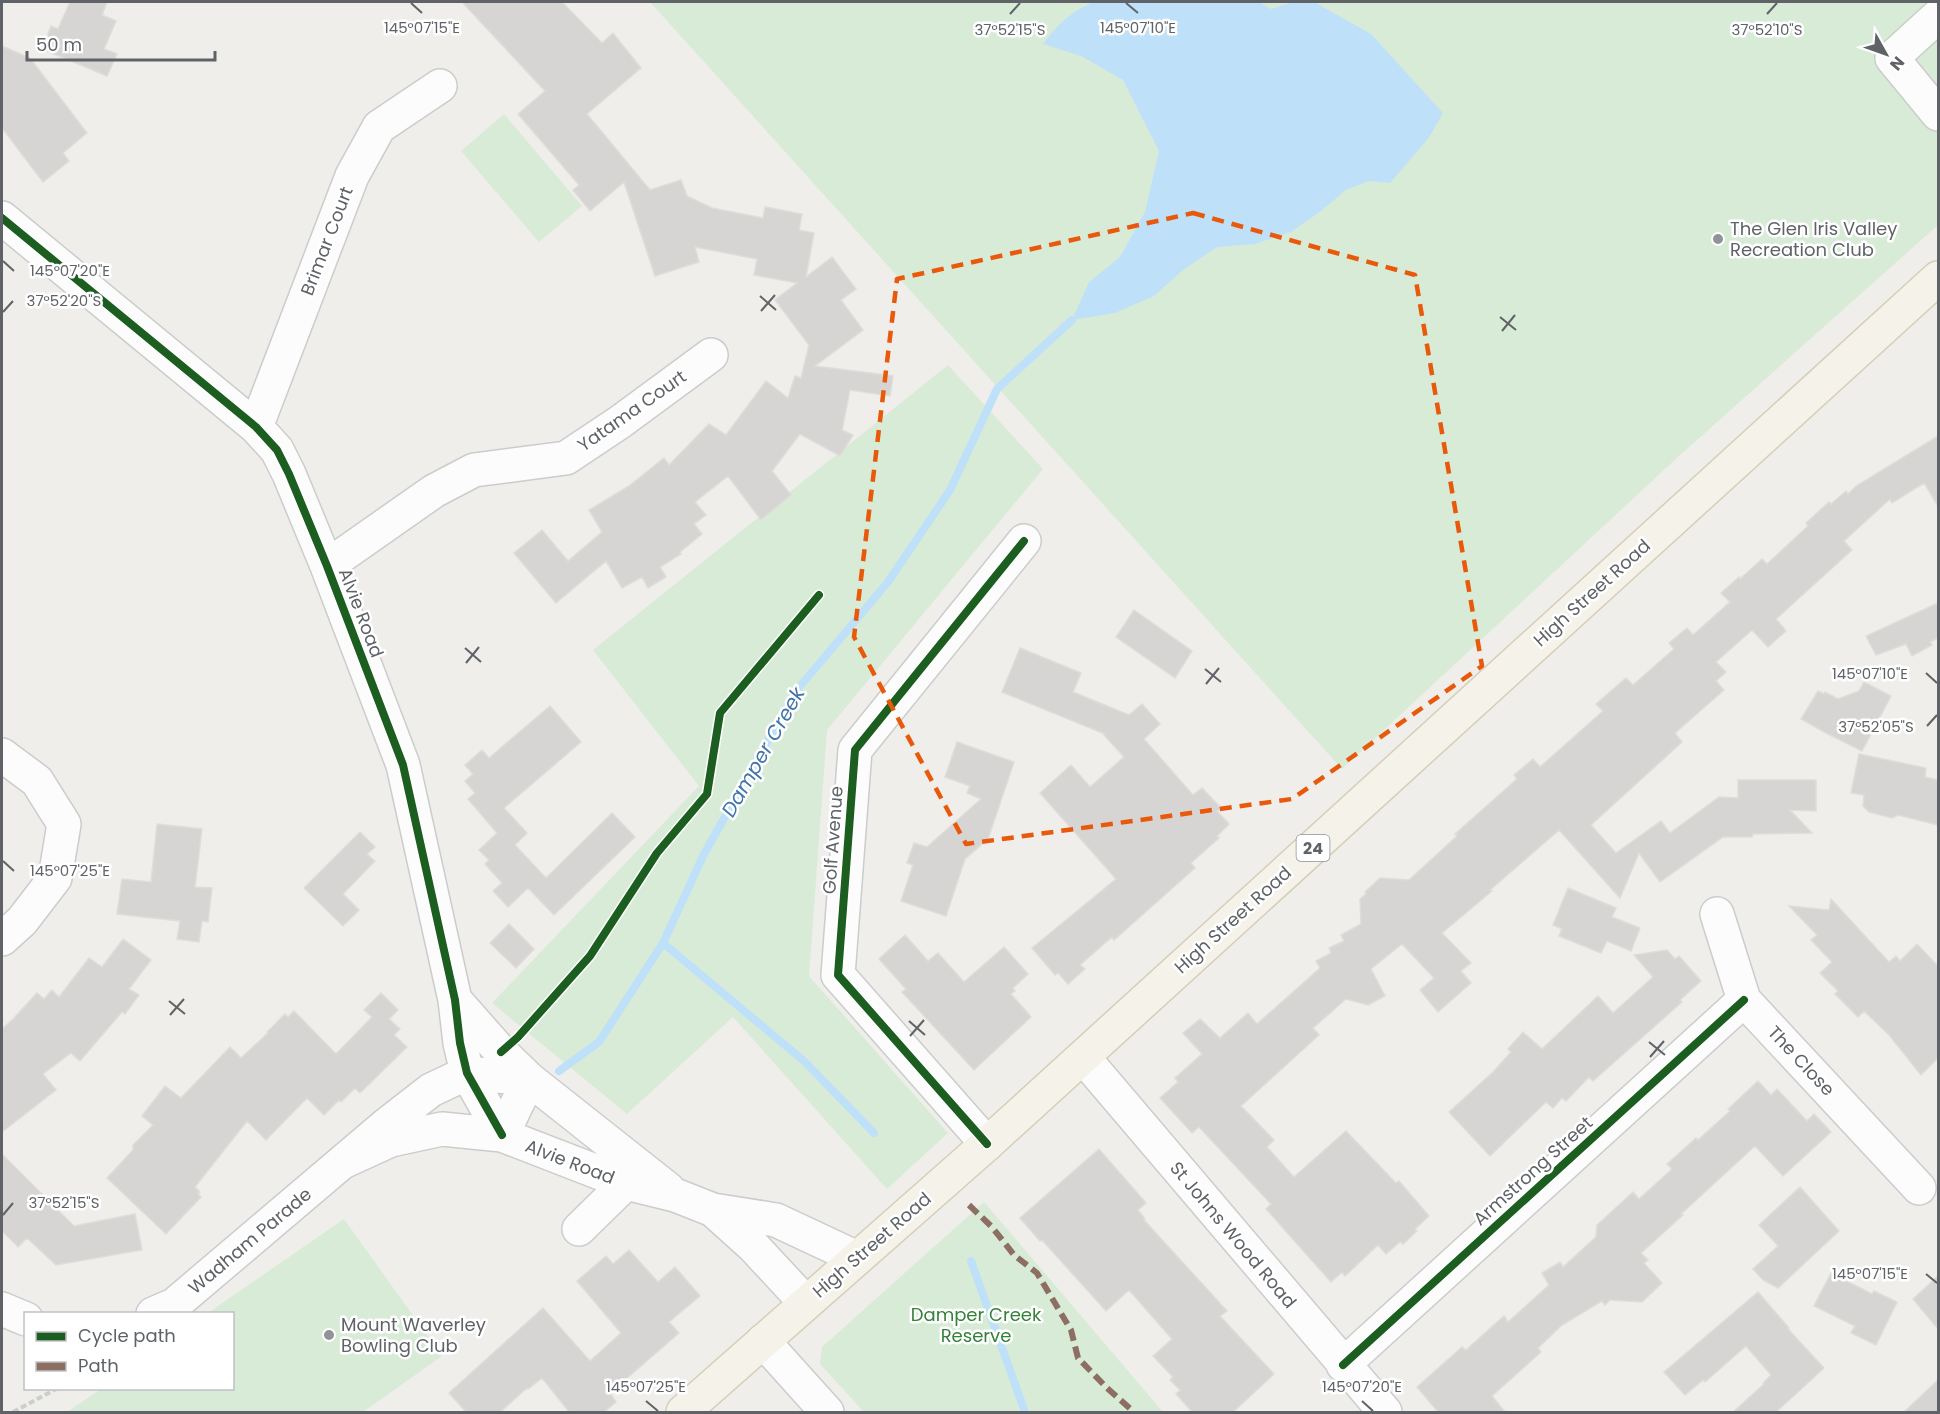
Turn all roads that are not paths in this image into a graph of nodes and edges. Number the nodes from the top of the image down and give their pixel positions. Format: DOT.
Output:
graph roads {
  1 [pos="1938,16"];
  2 [pos="440,86"];
  3 [pos="1938,114"];
  4 [pos="2,218"];
  5 [pos="1938,279"];
  6 [pos="711,355"];
  7 [pos="256,427"];
  8 [pos="1024,541"];
  9 [pos="327,566"];
  10 [pos="2,755"];
  11 [pos="1717,914"];
  12 [pos="2,939"];
  13 [pos="455,1000"];
  14 [pos="1744,1000"];
  15 [pos="1083,1057"];
  16 [pos="467,1073"];
  17 [pos="529,1078"];
  18 [pos="502,1135"];
  19 [pos="987,1144"];
  20 [pos="343,1162"];
  21 [pos="626,1184"];
  22 [pos="1919,1188"];
  23 [pos="675,1195"];
  24 [pos="713,1210"];
  25 [pos="579,1229"];
  26 [pos="857,1258"];
  27 [pos="806,1303"];
  28 [pos="2,1309"];
  29 [pos="158,1312"];
  30 [pos="24,1318"];
  31 [pos="764,1341"];
  32 [pos="1342,1365"];
  33 [pos="683,1413"];
  34 [pos="827,1413"];
  35 [pos="1385,1413"];
  1 -- 3 [label="street"];
  2 -- 7 [label="street, Brimar Court"];
  4 -- 7 [label="street, Alvie Road"];
  5 -- 15 [label="main road, High Street Road / 24"];
  6 -- 9 [label="street, Yatama Court"];
  7 -- 9 [label="street, Alvie Road"];
  8 -- 19 [label="street, Golf Avenue"];
  9 -- 13 [label="street, Alvie Road"];
  10 -- 12 [label="street"];
  11 -- 14 [label="street, The Close"];
  13 -- 16 [label="street, Alvie Road"];
  13 -- 17 [label="street, Alvie Road"];
  14 -- 22 [label="street, The Close"];
  14 -- 32 [label="street, Armstrong Street"];
  15 -- 19 [label="main road, High Street Road / 24"];
  15 -- 32 [label="street, St Johns Wood Road"];
  16 -- 17 [label="street, Wadham Parade"];
  16 -- 18 [label="street, Alvie Road"];
  16 -- 20 [label="street, Wadham Parade"];
  17 -- 18 [label="street"];
  17 -- 23 [label="street, Alvie Road"];
  18 -- 20 [label="street, Wadham Parade"];
  18 -- 21 [label="street, Alvie Road"];
  19 -- 26 [label="main road, High Street Road / 24"];
  20 -- 29 [label="street, Wadham Parade"];
  21 -- 23 [label="street, Alvie Road"];
  21 -- 25 [label="street"];
  23 -- 24 [label="street, Alvie Road"];
  24 -- 26 [label="street, Alvie Road"];
  24 -- 27 [label="street, Alvie Road"];
  26 -- 27 [label="main road, High Street Road / 24"];
  27 -- 31 [label="main road, High Street Road / 24"];
  28 -- 30 [label="street"];
  31 -- 33 [label="main road, High Street Road / 24"];
  31 -- 34 [label="street"];
  32 -- 35 [label="street, St Johns Wood Road"];
}
